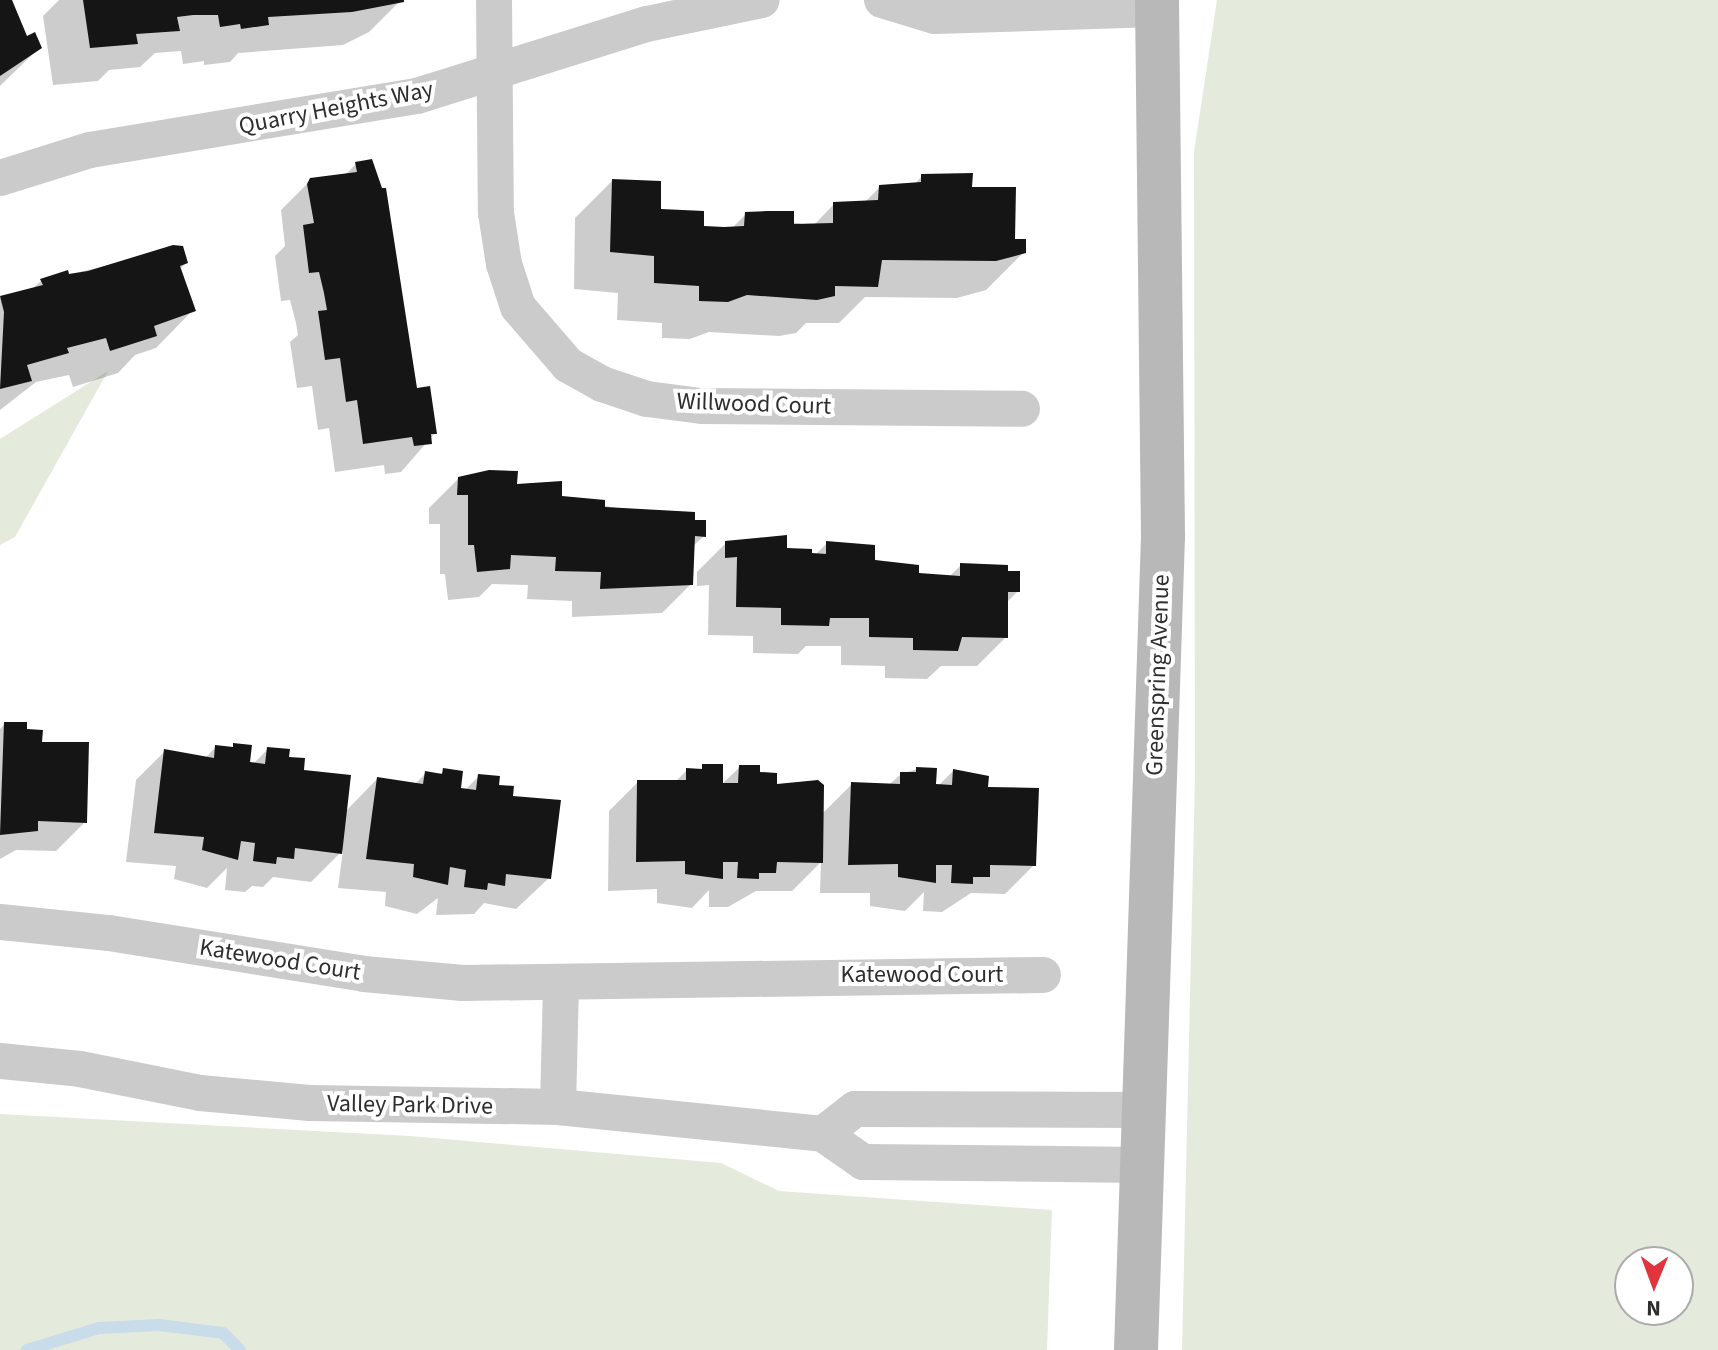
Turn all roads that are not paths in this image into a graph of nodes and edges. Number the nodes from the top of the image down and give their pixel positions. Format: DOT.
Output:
graph roads {
  1 [pos="494,0"];
  2 [pos="762,0"];
  3 [pos="882,0"];
  4 [pos="1157,5"];
  5 [pos="494,72"];
  6 [pos="0,178"];
  7 [pos="1022,409"];
  8 [pos="0,922"];
  9 [pos="1043,975"];
  10 [pos="561,986"];
  11 [pos="0,1061"];
  12 [pos="558,1107"];
  13 [pos="1143,1110"];
  14 [pos="823,1134"];
  15 [pos="1141,1165"];
  16 [pos="1136,1350"];
  1 -- 5 [label="street, Willwood Court"];
  2 -- 5 [label="street, Quarry Heights Way"];
  3 -- 4 [label="street"];
  4 -- 13 [label="main road, Greenspring Avenue"];
  5 -- 6 [label="street, Quarry Heights Way"];
  5 -- 7 [label="street, Willwood Court"];
  8 -- 10 [label="street, Katewood Court"];
  9 -- 10 [label="street, Katewood Court"];
  10 -- 12 [label="street"];
  11 -- 12 [label="street, Valley Park Drive"];
  12 -- 14 [label="street, Valley Park Drive"];
  13 -- 14 [label="street"];
  13 -- 15 [label="main road, Greenspring Avenue"];
  14 -- 15 [label="street, Valley Park Drive"];
  15 -- 16 [label="main road, Greenspring Avenue"];
}
